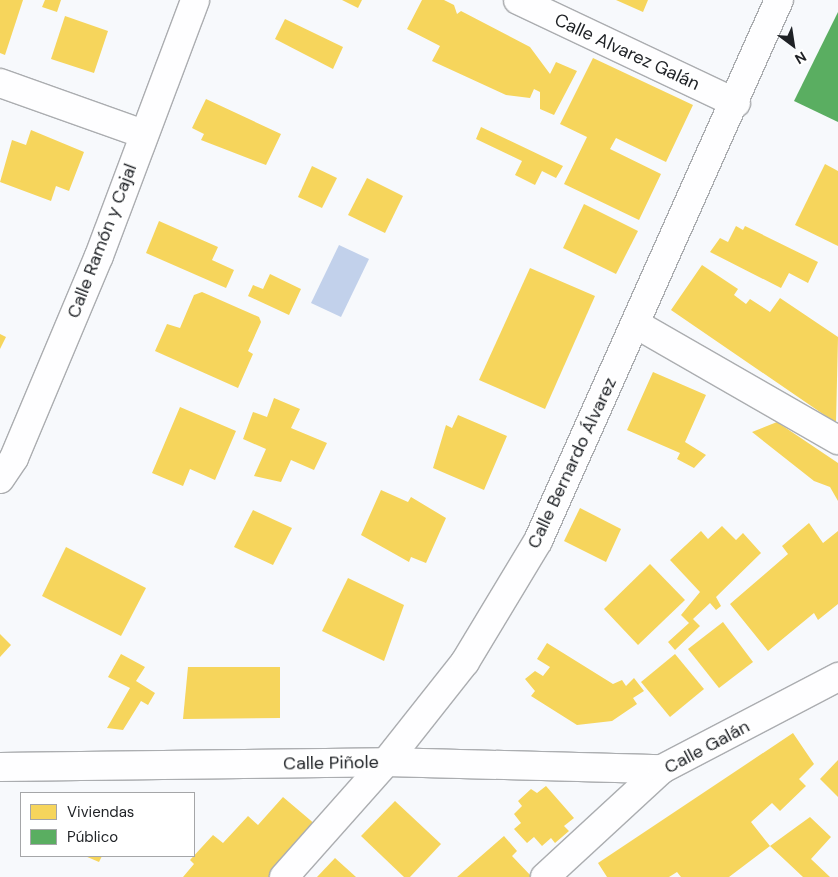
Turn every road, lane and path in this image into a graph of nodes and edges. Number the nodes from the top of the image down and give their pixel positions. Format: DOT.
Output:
graph roads {
  1 [pos="196,0"];
  2 [pos="518,0"];
  3 [pos="779,0"];
  4 [pos="0,83"];
  5 [pos="736,103"];
  6 [pos="143,134"];
  7 [pos="636,324"];
  8 [pos="838,440"];
  9 [pos="0,479"];
  10 [pos="838,677"];
  11 [pos="386,762"];
  12 [pos="0,767"];
  13 [pos="662,769"];
  14 [pos="284,877"];
  15 [pos="545,877"];
  1 -- 6 [label="street, Calle Ramón y Cajal"];
  2 -- 5 [label="street, Calle Alvarez Galán"];
  3 -- 5 [label="street, Calle Bernardo Álvarez"];
  4 -- 6 [label="street"];
  5 -- 7 [label="street, Calle Bernardo Álvarez"];
  6 -- 9 [label="street, Calle Ramón y Cajal"];
  7 -- 8 [label="street"];
  7 -- 11 [label="street, Calle Bernardo Álvarez"];
  10 -- 13 [label="street, Calle Galán"];
  11 -- 12 [label="street, Calle Piñole"];
  11 -- 13 [label="street, Calle Piñole"];
  11 -- 14 [label="street, Calle Bernardo Álvarez"];
  13 -- 15 [label="street, Calle Galán"];
}
